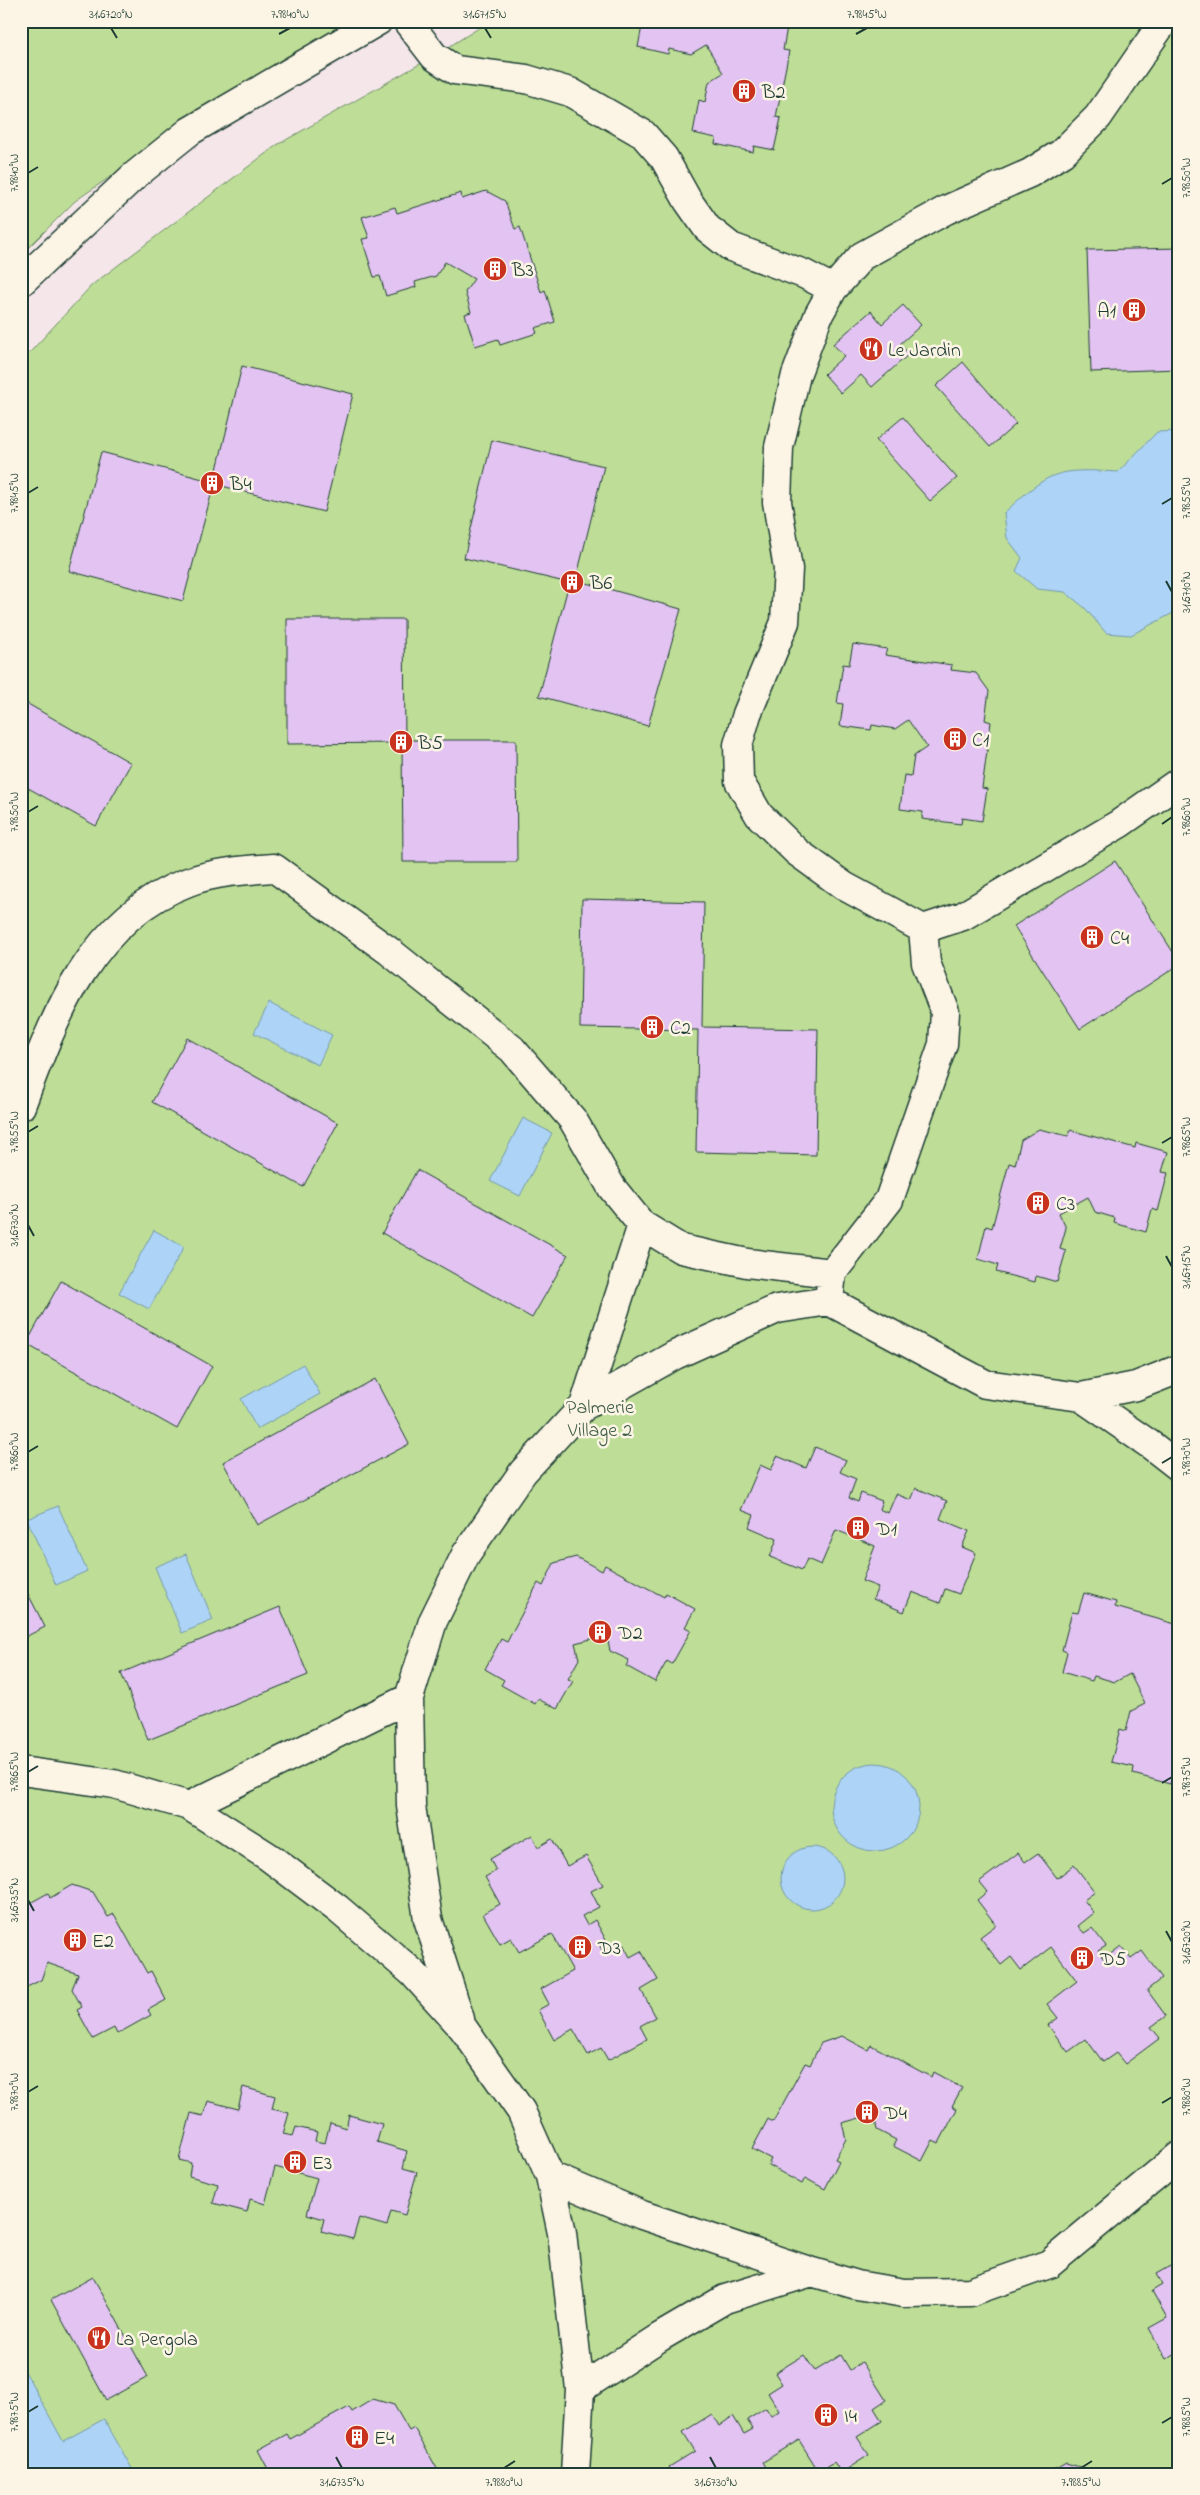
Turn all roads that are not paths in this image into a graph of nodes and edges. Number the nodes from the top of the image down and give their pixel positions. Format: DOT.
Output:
graph roads {
  1 [pos="378,21"];
  2 [pos="407,21"];
  3 [pos="1164,21"];
  4 [pos="21,282"];
  5 [pos="833,289"];
  6 [pos="1179,782"];
  7 [pos="923,929"];
  8 [pos="21,1106"];
  9 [pos="642,1225"];
  10 [pos="832,1273"];
  11 [pos="829,1301"];
  12 [pos="1179,1369"];
  13 [pos="1081,1397"];
  14 [pos="584,1406"];
  15 [pos="1179,1468"];
  16 [pos="409,1698"];
  17 [pos="21,1771"];
  18 [pos="189,1806"];
  19 [pos="463,2028"];
  20 [pos="1179,2156"];
  21 [pos="550,2176"];
  22 [pos="812,2272"];
  23 [pos="580,2389"];
  24 [pos="575,2474"];
  1 -- 4 [label="street"];
  2 -- 5 [label="street"];
  3 -- 5 [label="street"];
  5 -- 7 [label="street"];
  6 -- 7 [label="street"];
  7 -- 10 [label="street"];
  8 -- 9 [label="street"];
  9 -- 10 [label="street"];
  9 -- 14 [label="street"];
  10 -- 11 [label="street"];
  11 -- 13 [label="street"];
  11 -- 14 [label="street"];
  12 -- 13 [label="street"];
  13 -- 15 [label="street"];
  14 -- 16 [label="street"];
  16 -- 18 [label="street"];
  16 -- 19 [label="street"];
  17 -- 18 [label="street"];
  18 -- 19 [label="street"];
  19 -- 21 [label="street"];
  20 -- 22 [label="street"];
  21 -- 22 [label="street"];
  21 -- 23 [label="street"];
  22 -- 23 [label="street"];
  23 -- 24 [label="street"];
}
